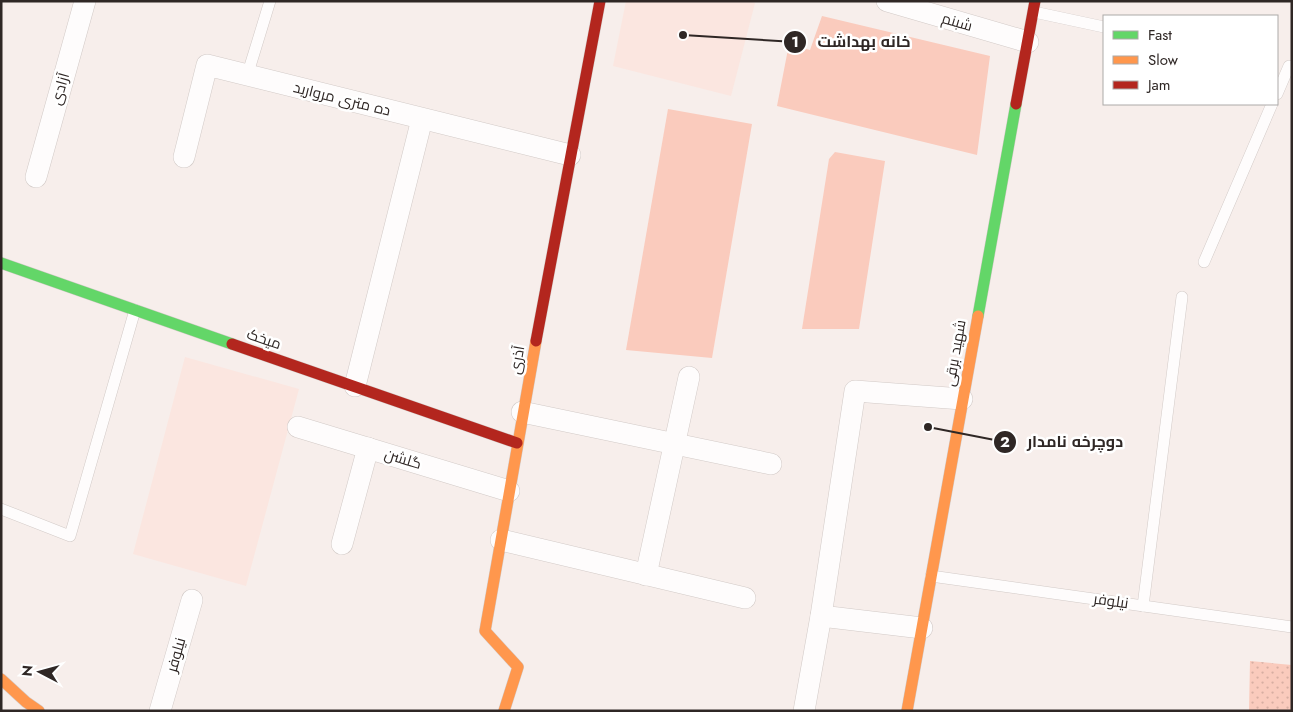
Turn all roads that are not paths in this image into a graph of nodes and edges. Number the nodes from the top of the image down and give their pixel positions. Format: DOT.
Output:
graph roads {
  1 [pos="85,1"];
  2 [pos="270,1"];
  3 [pos="600,1"];
  4 [pos="887,1"];
  5 [pos="1034,6"];
  6 [pos="1103,27"];
  7 [pos="1028,42"];
  8 [pos="1290,66"];
  9 [pos="247,76"];
  10 [pos="1278,92"];
  11 [pos="1272,105"];
  12 [pos="422,118"];
  13 [pos="570,155"];
  14 [pos="184,157"];
  15 [pos="36,176"];
  16 [pos="1204,262"];
  17 [pos="1,263"];
  18 [pos="1182,297"];
  19 [pos="134,310"];
  20 [pos="689,377"];
  21 [pos="355,386"];
  22 [pos="962,399"];
  23 [pos="522,412"];
  24 [pos="298,427"];
  25 [pos="517,443"];
  26 [pos="674,444"];
  27 [pos="368,448"];
  28 [pos="771,464"];
  29 [pos="509,491"];
  30 [pos="1,509"];
  31 [pos="500,540"];
  32 [pos="342,544"];
  33 [pos="646,575"];
  34 [pos="931,576"];
  35 [pos="745,598"];
  36 [pos="192,600"];
  37 [pos="1143,606"];
  38 [pos="821,616"];
  39 [pos="1292,627"];
  40 [pos="922,628"];
  41 [pos="1,679"];
  42 [pos="39,711"];
  43 [pos="160,711"];
  44 [pos="504,711"];
  45 [pos="804,711"];
  46 [pos="907,711"];
  1 -- 15 [label="street, آزادی"];
  2 -- 9 [label="lane"];
  3 -- 13 [label="street, آذری"];
  4 -- 7 [label="street, شبنم"];
  5 -- 6 [label="lane"];
  5 -- 7 [label="street, شهید برقی"];
  7 -- 22 [label="street, شهید برقی"];
  8 -- 10 [label="lane"];
  9 -- 12 [label="street, ده متری مروارید"];
  9 -- 14 [label="street, ده متری مروارید"];
  11 -- 16 [label="lane"];
  12 -- 13 [label="street, ده متری مروارید"];
  12 -- 21 [label="street"];
  13 -- 23 [label="street, آذری"];
  17 -- 19 [label="street, میخک"];
  18 -- 37 [label="lane"];
  19 -- 21 [label="street, میخک"];
  19 -- 30 [label="lane"];
  20 -- 26 [label="street"];
  21 -- 25 [label="street, میخک"];
  22 -- 34 [label="street, شهید برقی"];
  22 -- 38 [label="street"];
  23 -- 25 [label="street, آذری"];
  23 -- 26 [label="street"];
  24 -- 27 [label="street, گلشن"];
  25 -- 29 [label="street, آذری"];
  26 -- 28 [label="street"];
  26 -- 33 [label="street"];
  27 -- 29 [label="street, گلشن"];
  27 -- 32 [label="street"];
  29 -- 31 [label="street, آذری"];
  31 -- 33 [label="street"];
  31 -- 44 [label="street, آذری"];
  33 -- 35 [label="street"];
  34 -- 37 [label="lane, نیلوفر"];
  34 -- 40 [label="street, شهید برقی"];
  36 -- 43 [label="street, نیلوفر"];
  37 -- 39 [label="lane, نیلوفر"];
  38 -- 40 [label="street"];
  38 -- 45 [label="street"];
  40 -- 46 [label="street, شهید برقی"];
  41 -- 42 [label="street"];
}
